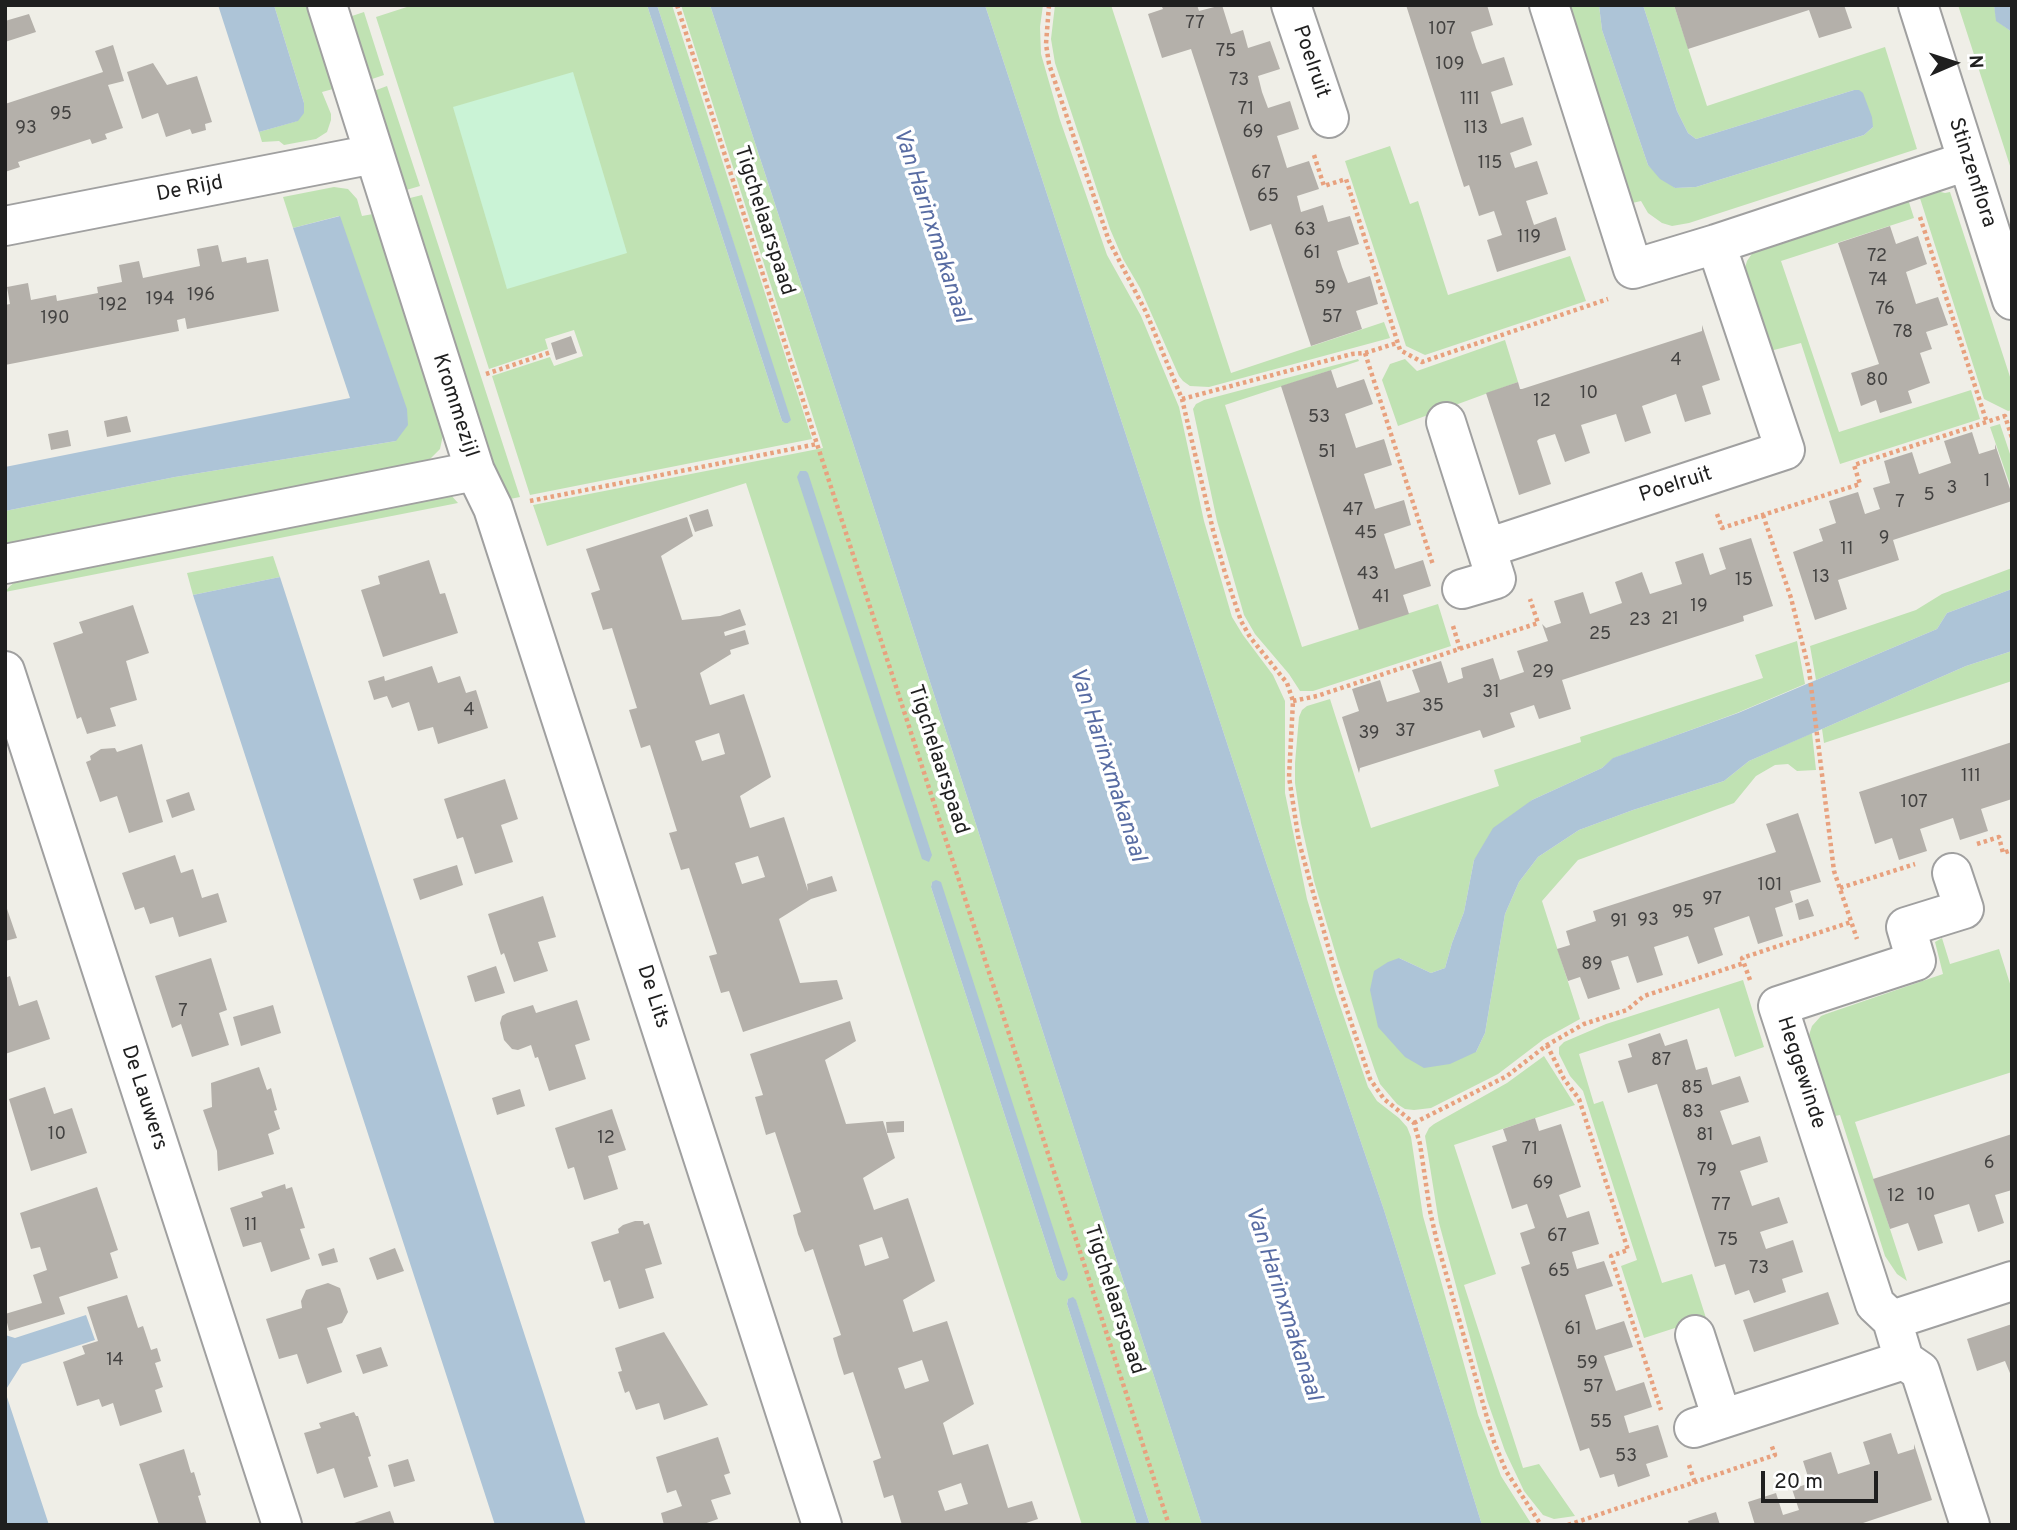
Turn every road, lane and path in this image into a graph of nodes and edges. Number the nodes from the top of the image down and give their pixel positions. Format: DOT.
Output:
graph roads {
  1 [pos="327,5"];
  2 [pos="677,5"];
  3 [pos="1049,5"];
  4 [pos="1291,5"];
  5 [pos="1549,5"];
  6 [pos="1917,5"];
  7 [pos="1320,134"];
  8 [pos="374,154"];
  9 [pos="1967,161"];
  10 [pos="1908,181"];
  11 [pos="5,226"];
  12 [pos="1716,244"];
  13 [pos="1633,269"];
  14 [pos="2012,300"];
  15 [pos="1397,343"];
  16 [pos="551,352"];
  17 [pos="1365,353"];
  18 [pos="486,374"];
  19 [pos="1182,400"];
  20 [pos="1446,422"];
  21 [pos="1987,423"];
  22 [pos="2012,438"];
  23 [pos="817,444"];
  24 [pos="475,471"];
  25 [pos="1704,477"];
  26 [pos="527,501"];
  27 [pos="1763,514"];
  28 [pos="1499,545"];
  29 [pos="5,564"];
  30 [pos="1449,592"];
  31 [pos="1461,649"];
  32 [pos="5,671"];
  33 [pos="1293,701"];
  34 [pos="1952,873"];
  35 [pos="1851,922"];
  36 [pos="1744,963"];
  37 [pos="1869,976"];
  38 [pos="1778,1006"];
  39 [pos="1547,1045"];
  40 [pos="1414,1123"];
  41 [pos="2012,1281"];
  42 [pos="1892,1320"];
  43 [pos="1695,1335"];
  44 [pos="1904,1360"];
  45 [pos="1759,1407"];
  46 [pos="1694,1429"];
  47 [pos="1695,1483"];
  48 [pos="282,1525"];
  49 [pos="822,1525"];
  50 [pos="1169,1525"];
  51 [pos="1541,1525"];
  52 [pos="1568,1525"];
  53 [pos="1970,1525"];
  1 -- 8 [label="street, Krommezijl"];
  2 -- 23 [label="path, Tigchelaarspaad"];
  3 -- 19 [label="path"];
  4 -- 7 [label="street, Poelruit"];
  5 -- 13 [label="street"];
  6 -- 9 [label="street, Stinzenflora"];
  7 -- 15 [label="path"];
  8 -- 11 [label="street, De Rijd"];
  8 -- 24 [label="street, Krommezijl"];
  9 -- 10 [label="street"];
  9 -- 14 [label="street, Stinzenflora"];
  10 -- 12 [label="street"];
  10 -- 21 [label="path"];
  12 -- 13 [label="street"];
  12 -- 25 [label="street, Poelruit"];
  13 -- 15 [label="path"];
  15 -- 17 [label="path"];
  16 -- 18 [label="path"];
  17 -- 19 [label="path"];
  17 -- 30 [label="path"];
  19 -- 33 [label="path"];
  20 -- 28 [label="street"];
  21 -- 22 [label="path"];
  21 -- 27 [label="path"];
  23 -- 26 [label="path"];
  23 -- 50 [label="path, Tigchelaarspaad"];
  24 -- 29 [label="street, Krommezijl"];
  24 -- 49 [label="street, De Lits"];
  25 -- 27 [label="path"];
  25 -- 28 [label="street, Poelruit"];
  27 -- 35 [label="path"];
  28 -- 30 [label="street"];
  28 -- 31 [label="path"];
  30 -- 31 [label="path"];
  31 -- 33 [label="path"];
  32 -- 48 [label="street, De Lauwers"];
  33 -- 40 [label="path"];
  34 -- 37 [label="street, Heggewinde"];
  35 -- 36 [label="path"];
  35 -- 37 [label="path"];
  36 -- 38 [label="path"];
  36 -- 39 [label="path"];
  37 -- 38 [label="street, Heggewinde"];
  38 -- 42 [label="street, Heggewinde"];
  39 -- 40 [label="path"];
  39 -- 46 [label="path"];
  40 -- 51 [label="path"];
  41 -- 42 [label="street"];
  42 -- 44 [label="street, Heggewinde"];
  43 -- 46 [label="street"];
  44 -- 45 [label="street"];
  44 -- 53 [label="street"];
  45 -- 46 [label="street"];
  45 -- 47 [label="path"];
  46 -- 47 [label="path"];
  47 -- 52 [label="path"];
}
